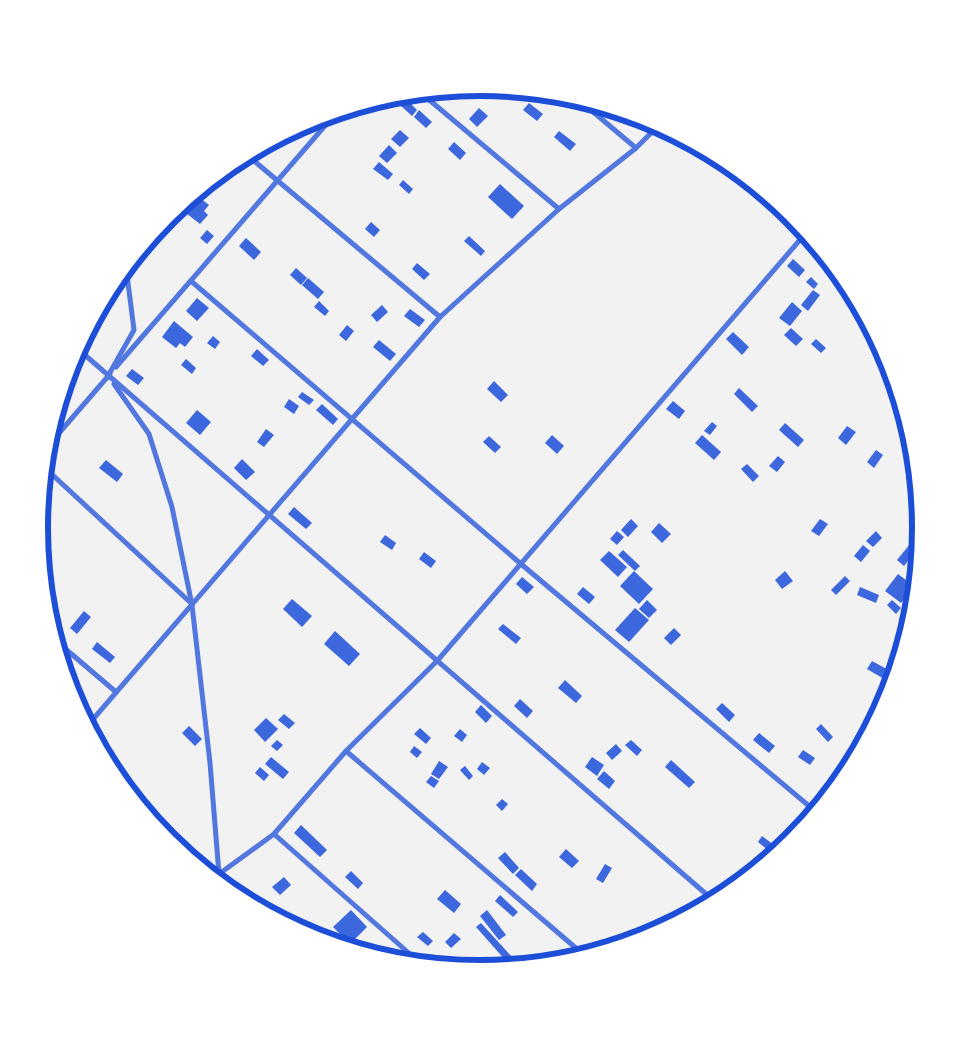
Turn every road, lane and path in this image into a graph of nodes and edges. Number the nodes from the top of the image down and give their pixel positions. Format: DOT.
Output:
graph roads {
  1 [pos="429,99"];
  2 [pos="593,111"];
  3 [pos="326,125"];
  4 [pos="652,132"];
  5 [pos="636,148"];
  6 [pos="254,160"];
  7 [pos="278,180"];
  8 [pos="559,209"];
  9 [pos="800,239"];
  10 [pos="127,278"];
  11 [pos="191,281"];
  12 [pos="440,317"];
  13 [pos="84,354"];
  14 [pos="108,376"];
  15 [pos="352,420"];
  16 [pos="58,434"];
  17 [pos="51,473"];
  18 [pos="269,516"];
  19 [pos="521,564"];
  20 [pos="192,605"];
  21 [pos="64,648"];
  22 [pos="438,661"];
  23 [pos="116,692"];
  24 [pos="92,720"];
  25 [pos="346,751"];
  26 [pos="809,807"];
  27 [pos="274,834"];
  28 [pos="218,871"];
  29 [pos="222,874"];
  30 [pos="707,895"];
  31 [pos="577,949"];
  32 [pos="410,954"];
  1 -- 8 [label="street"];
  2 -- 5 [label="street"];
  3 -- 7 [label="street"];
  4 -- 5 [label="street"];
  5 -- 8 [label="street"];
  6 -- 7 [label="street"];
  7 -- 11 [label="street"];
  7 -- 12 [label="street"];
  8 -- 12 [label="street"];
  9 -- 19 [label="street"];
  10 -- 14 [label="street"];
  11 -- 14 [label="street"];
  11 -- 15 [label="street"];
  12 -- 15 [label="street"];
  13 -- 14 [label="street"];
  14 -- 16 [label="street"];
  14 -- 18 [label="street"];
  14 -- 20 [label="street"];
  15 -- 18 [label="street"];
  15 -- 19 [label="street"];
  17 -- 20 [label="street"];
  18 -- 20 [label="street"];
  18 -- 22 [label="street"];
  19 -- 22 [label="street"];
  19 -- 26 [label="street"];
  20 -- 23 [label="street"];
  20 -- 28 [label="street"];
  21 -- 23 [label="street"];
  22 -- 25 [label="street"];
  22 -- 30 [label="street"];
  23 -- 24 [label="street"];
  25 -- 27 [label="street"];
  25 -- 31 [label="street"];
  27 -- 29 [label="street"];
  27 -- 32 [label="street"];
}
